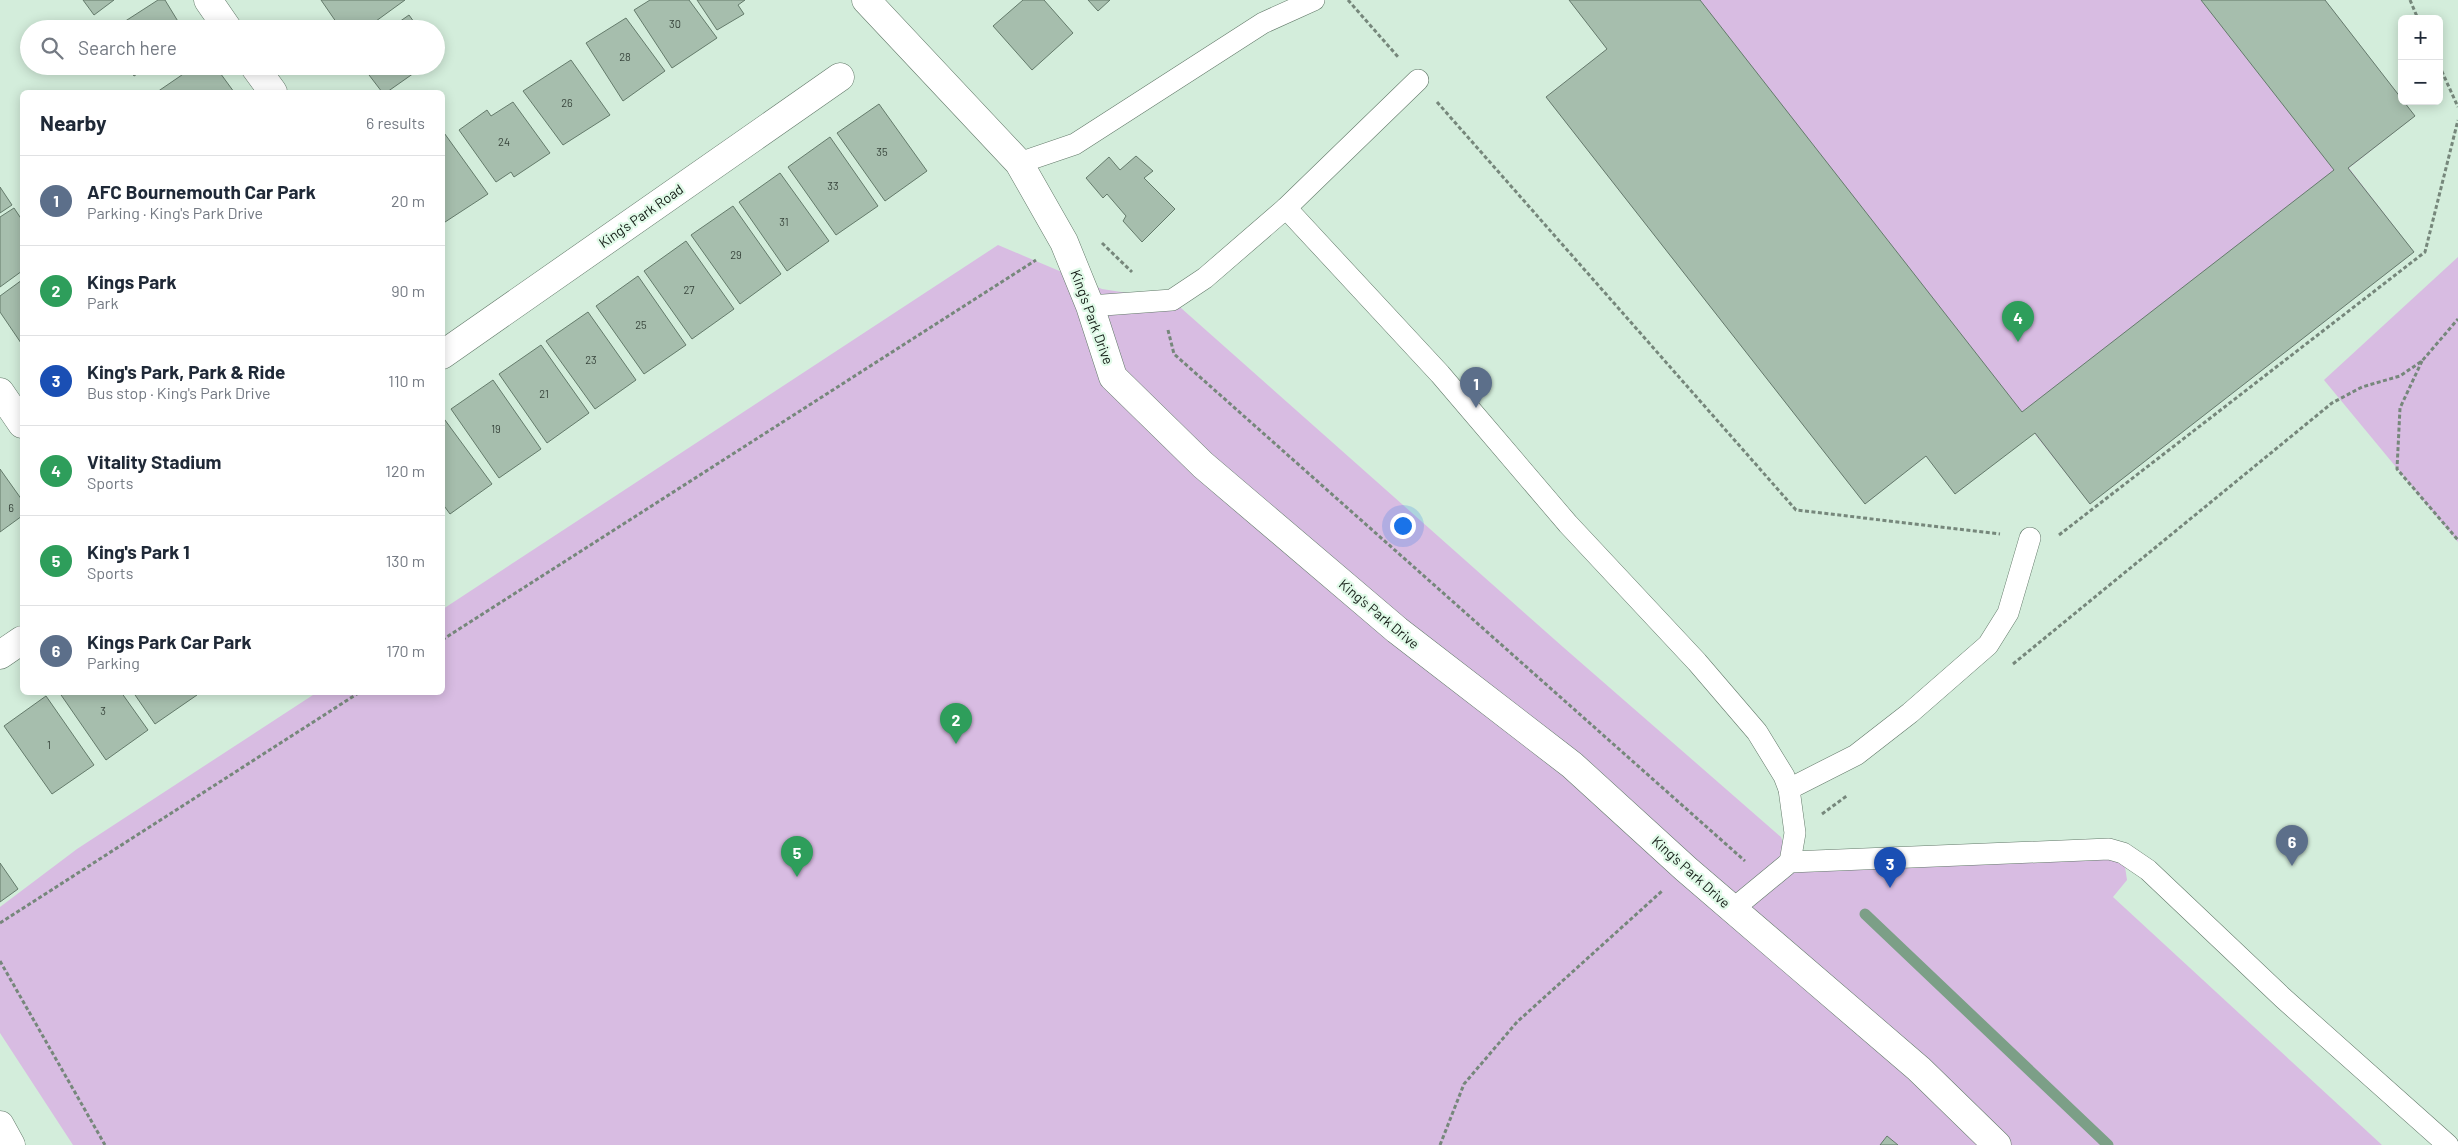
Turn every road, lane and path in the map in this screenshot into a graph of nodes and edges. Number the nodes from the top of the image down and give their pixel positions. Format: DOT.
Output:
graph roads {
  1 [pos="208,0"];
  2 [pos="866,0"];
  3 [pos="1314,0"];
  4 [pos="1348,0"];
  5 [pos="2410,0"];
  6 [pos="2416,15"];
  7 [pos="222,20"];
  8 [pos="2443,74"];
  9 [pos="261,75"];
  10 [pos="840,77"];
  11 [pos="1418,80"];
  12 [pos="272,90"];
  13 [pos="2458,106"];
  14 [pos="2458,120"];
  15 [pos="1019,163"];
  16 [pos="1286,208"];
  17 [pos="1098,239"];
  18 [pos="1064,242"];
  19 [pos="1162,301"];
  20 [pos="1090,306"];
  21 [pos="2458,320"];
  22 [pos="446,345"];
  23 [pos="2422,361"];
  24 [pos="0,392"];
  25 [pos="20,421"];
  26 [pos="2030,538"];
  27 [pos="2458,540"];
  28 [pos="445,638"];
  29 [pos="20,641"];
  30 [pos="0,655"];
  31 [pos="2008,668"];
  32 [pos="355,695"];
  33 [pos="1789,789"];
  34 [pos="1854,790"];
  35 [pos="1796,833"];
  36 [pos="1790,862"];
  37 [pos="1686,869"];
  38 [pos="1767,881"];
  39 [pos="1733,909"];
  40 [pos="0,923"];
  41 [pos="0,961"];
  42 [pos="0,1125"];
  43 [pos="11,1145"];
  44 [pos="105,1145"];
  45 [pos="1440,1145"];
  46 [pos="1997,1145"];
  47 [pos="2448,1145"];
  1 -- 7 [label="street"];
  2 -- 15 [label="street, King's Park Drive"];
  3 -- 15 [label="lane"];
  4 -- 11 [label="path"];
  5 -- 6 [label="path"];
  8 -- 13 [label="path"];
  9 -- 12 [label="street"];
  10 -- 22 [label="street, King's Park Road"];
  11 -- 16 [label="lane"];
  11 -- 26 [label="path"];
  14 -- 26 [label="path"];
  15 -- 18 [label="street, King's Park Drive"];
  16 -- 19 [label="lane"];
  16 -- 33 [label="lane"];
  17 -- 19 [label="path"];
  18 -- 20 [label="street, King's Park Drive"];
  18 -- 28 [label="path"];
  19 -- 20 [label="lane"];
  19 -- 38 [label="path"];
  20 -- 37 [label="street, King's Park Drive"];
  21 -- 23 [label="path"];
  23 -- 27 [label="path"];
  23 -- 31 [label="path"];
  24 -- 25 [label="street"];
  26 -- 33 [label="lane"];
  29 -- 30 [label="street"];
  32 -- 40 [label="path"];
  33 -- 35 [label="lane"];
  34 -- 35 [label="path"];
  35 -- 36 [label="lane"];
  36 -- 38 [label="lane"];
  36 -- 47 [label="lane"];
  37 -- 39 [label="street, King's Park Drive"];
  37 -- 45 [label="path"];
  38 -- 39 [label="lane"];
  39 -- 46 [label="street, King's Park Drive"];
  41 -- 44 [label="path"];
  42 -- 43 [label="street"];
}
